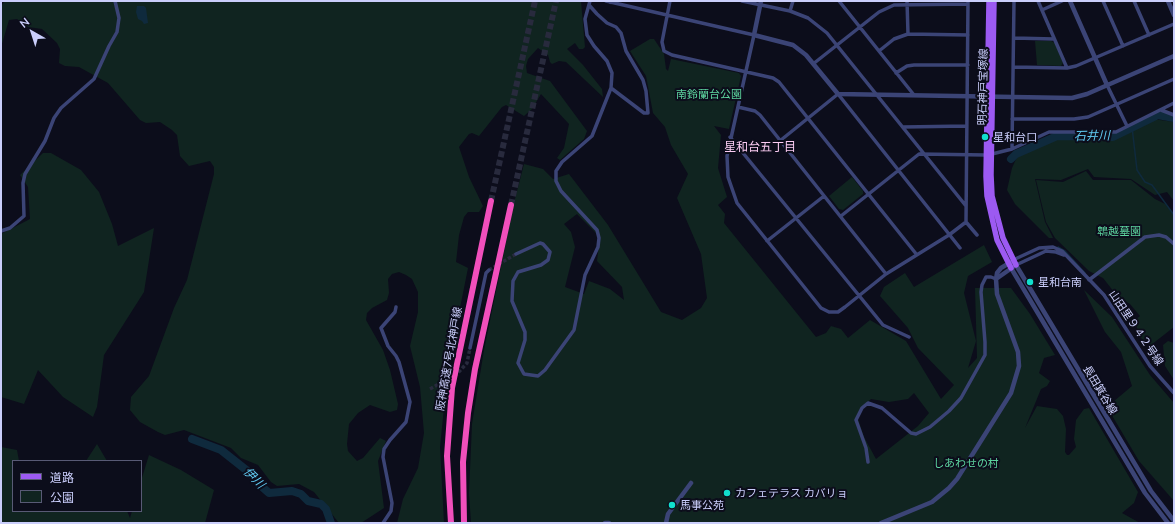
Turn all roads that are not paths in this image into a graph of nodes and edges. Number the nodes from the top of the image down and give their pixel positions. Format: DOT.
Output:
graph roads {
  1 [pos="115,1"];
  2 [pos="610,1"];
  3 [pos="670,1"];
  4 [pos="742,1"];
  5 [pos="793,1"];
  6 [pos="838,1"];
  7 [pos="989,1"];
  8 [pos="994,1"];
  9 [pos="1014,1"];
  10 [pos="1038,1"];
  11 [pos="1062,1"];
  12 [pos="1070,1"];
  13 [pos="1103,1"];
  14 [pos="1134,1"];
  15 [pos="1168,1"];
  16 [pos="908,2"];
  17 [pos="589,3"];
  18 [pos="760,3"];
  19 [pos="968,3"];
  20 [pos="1042,10"];
  21 [pos="790,11"];
  22 [pos="1174,15"];
  23 [pos="667,16"];
  24 [pos="1174,24"];
  25 [pos="860,27"];
  26 [pos="908,34"];
  27 [pos="754,35"];
  28 [pos="968,35"];
  29 [pos="1149,35"];
  30 [pos="1014,38"];
  31 [pos="1054,39"];
  32 [pos="837,45"];
  33 [pos="1123,46"];
  34 [pos="879,51"];
  35 [pos="1174,56"];
  36 [pos="1095,59"];
  37 [pos="813,64"];
  38 [pos="968,66"];
  39 [pos="1013,67"];
  40 [pos="1067,68"];
  41 [pos="746,72"];
  42 [pos="896,73"];
  43 [pos="1174,79"];
  44 [pos="1107,85"];
  45 [pos="611,88"];
  46 [pos="838,94"];
  47 [pos="878,95"];
  48 [pos="914,95"];
  49 [pos="967,96"];
  50 [pos="990,96"];
  51 [pos="1012,96"];
  52 [pos="1174,103"];
  53 [pos="1117,105"];
  54 [pos="738,107"];
  55 [pos="1161,110"];
  56 [pos="1174,115"];
  57 [pos="808,117"];
  58 [pos="1012,118"];
  59 [pos="967,126"];
  60 [pos="1127,126"];
  61 [pos="903,127"];
  62 [pos="730,137"];
  63 [pos="781,140"];
  64 [pos="1012,149"];
  65 [pos="924,154"];
  66 [pos="989,155"];
  67 [pos="967,156"];
  68 [pos="898,170"];
  69 [pos="868,194"];
  70 [pos="824,196"];
  71 [pos="491,201"];
  72 [pos="511,205"];
  73 [pos="966,206"];
  74 [pos="841,216"];
  75 [pos="796,218"];
  76 [pos="966,222"];
  77 [pos="1,231"];
  78 [pos="949,235"];
  79 [pos="978,235"];
  80 [pos="767,242"];
  81 [pos="1174,244"];
  82 [pos="960,248"];
  83 [pos="516,254"];
  84 [pos="917,255"];
  85 [pos="1012,264"];
  86 [pos="489,270"];
  87 [pos="886,274"];
  88 [pos="996,279"];
  89 [pos="1089,280"];
  90 [pos="859,296"];
  91 [pos="396,306"];
  92 [pos="909,337"];
  93 [pos="470,348"];
  94 [pos="1174,393"];
  95 [pos="868,462"];
  96 [pos="691,483"];
  97 [pos="1174,521"];
  98 [pos="383,523"];
  99 [pos="451,523"];
  100 [pos="464,523"];
  101 [pos="605,523"];
  102 [pos="610,523"];
  103 [pos="666,523"];
  104 [pos="881,523"];
  105 [pos="1168,523"];
  1 -- 77 [label="street"];
  2 -- 23 [label="street"];
  3 -- 23 [label="street"];
  4 -- 18 [label="street"];
  5 -- 21 [label="street"];
  6 -- 25 [label="street"];
  7 -- 50 [label="main road, 明石神戸宝塚線"];
  8 -- 50 [label="main road, 明石神戸宝塚線"];
  9 -- 30 [label="street"];
  10 -- 20 [label="street"];
  11 -- 20 [label="street"];
  12 -- 36 [label="street"];
  13 -- 33 [label="street"];
  14 -- 29 [label="street"];
  15 -- 22 [label="street"];
  16 -- 19 [label="street"];
  16 -- 25 [label="street"];
  16 -- 26 [label="street"];
  17 -- 45 [label="street"];
  17 -- 45 [label="street"];
  18 -- 21 [label="street"];
  18 -- 27 [label="street"];
  19 -- 28 [label="street"];
  20 -- 31 [label="street"];
  21 -- 32 [label="street"];
  23 -- 27 [label="street"];
  23 -- 41 [label="street"];
  24 -- 29 [label="street"];
  25 -- 32 [label="street"];
  25 -- 34 [label="street"];
  26 -- 28 [label="street"];
  26 -- 34 [label="street"];
  27 -- 37 [label="street"];
  27 -- 41 [label="street"];
  28 -- 38 [label="street"];
  29 -- 33 [label="street"];
  30 -- 31 [label="street"];
  30 -- 39 [label="street"];
  31 -- 40 [label="street"];
  32 -- 37 [label="street"];
  32 -- 47 [label="street"];
  33 -- 36 [label="street"];
  34 -- 42 [label="street"];
  35 -- 44 [label="street"];
  36 -- 40 [label="street"];
  36 -- 44 [label="street"];
  37 -- 46 [label="street"];
  38 -- 42 [label="street"];
  38 -- 49 [label="street"];
  39 -- 40 [label="street"];
  39 -- 51 [label="street"];
  41 -- 54 [label="street"];
  41 -- 57 [label="street"];
  42 -- 48 [label="street"];
  43 -- 53 [label="street"];
  44 -- 51 [label="street"];
  44 -- 53 [label="street"];
  45 -- 83 [label="street"];
  46 -- 47 [label="street"];
  46 -- 57 [label="street"];
  46 -- 68 [label="street"];
  47 -- 48 [label="street"];
  47 -- 61 [label="street"];
  48 -- 49 [label="street"];
  49 -- 50 [label="street"];
  49 -- 59 [label="street"];
  50 -- 51 [label="street"];
  50 -- 66 [label="main road, 明石神戸宝塚線"];
  51 -- 58 [label="street"];
  52 -- 55 [label="street"];
  53 -- 58 [label="street"];
  53 -- 60 [label="street"];
  54 -- 62 [label="street"];
  54 -- 63 [label="street"];
  55 -- 56 [label="street"];
  55 -- 60 [label="street"];
  57 -- 63 [label="street"];
  57 -- 69 [label="street"];
  58 -- 64 [label="street"];
  59 -- 61 [label="street"];
  59 -- 67 [label="street"];
  60 -- 64 [label="street"];
  61 -- 65 [label="street"];
  62 -- 75 [label="street"];
  62 -- 80 [label="street"];
  63 -- 70 [label="street"];
  64 -- 66 [label="street"];
  65 -- 67 [label="street"];
  65 -- 68 [label="street"];
  65 -- 73 [label="street"];
  66 -- 67 [label="street"];
  66 -- 85 [label="main road, 明石神戸宝塚線"];
  67 -- 73 [label="street"];
  68 -- 69 [label="street"];
  68 -- 78 [label="street"];
  69 -- 74 [label="street"];
  69 -- 84 [label="street"];
  70 -- 74 [label="street"];
  70 -- 75 [label="street"];
  71 -- 99 [label="highway, 阪神高速7号北神戸線"];
  72 -- 100 [label="highway"];
  73 -- 76 [label="street"];
  74 -- 87 [label="street"];
  75 -- 80 [label="street"];
  75 -- 90 [label="street"];
  76 -- 78 [label="street"];
  76 -- 79 [label="street"];
  78 -- 82 [label="street"];
  78 -- 84 [label="street"];
  80 -- 90 [label="street"];
  81 -- 89 [label="street"];
  84 -- 87 [label="street"];
  85 -- 88 [label="street"];
  85 -- 89 [label="street, 山田里９４２号線"];
  85 -- 97 [label="street, 長田箕谷線"];
  85 -- 105 [label="street, 長田箕谷線"];
  86 -- 93 [label="street"];
  87 -- 90 [label="street"];
  88 -- 95 [label="street"];
  88 -- 104 [label="street"];
  89 -- 94 [label="street, 山田里９４２号線"];
  90 -- 92 [label="street"];
  91 -- 98 [label="street"];
  96 -- 103 [label="street"];
  101 -- 102 [label="street"];
}
